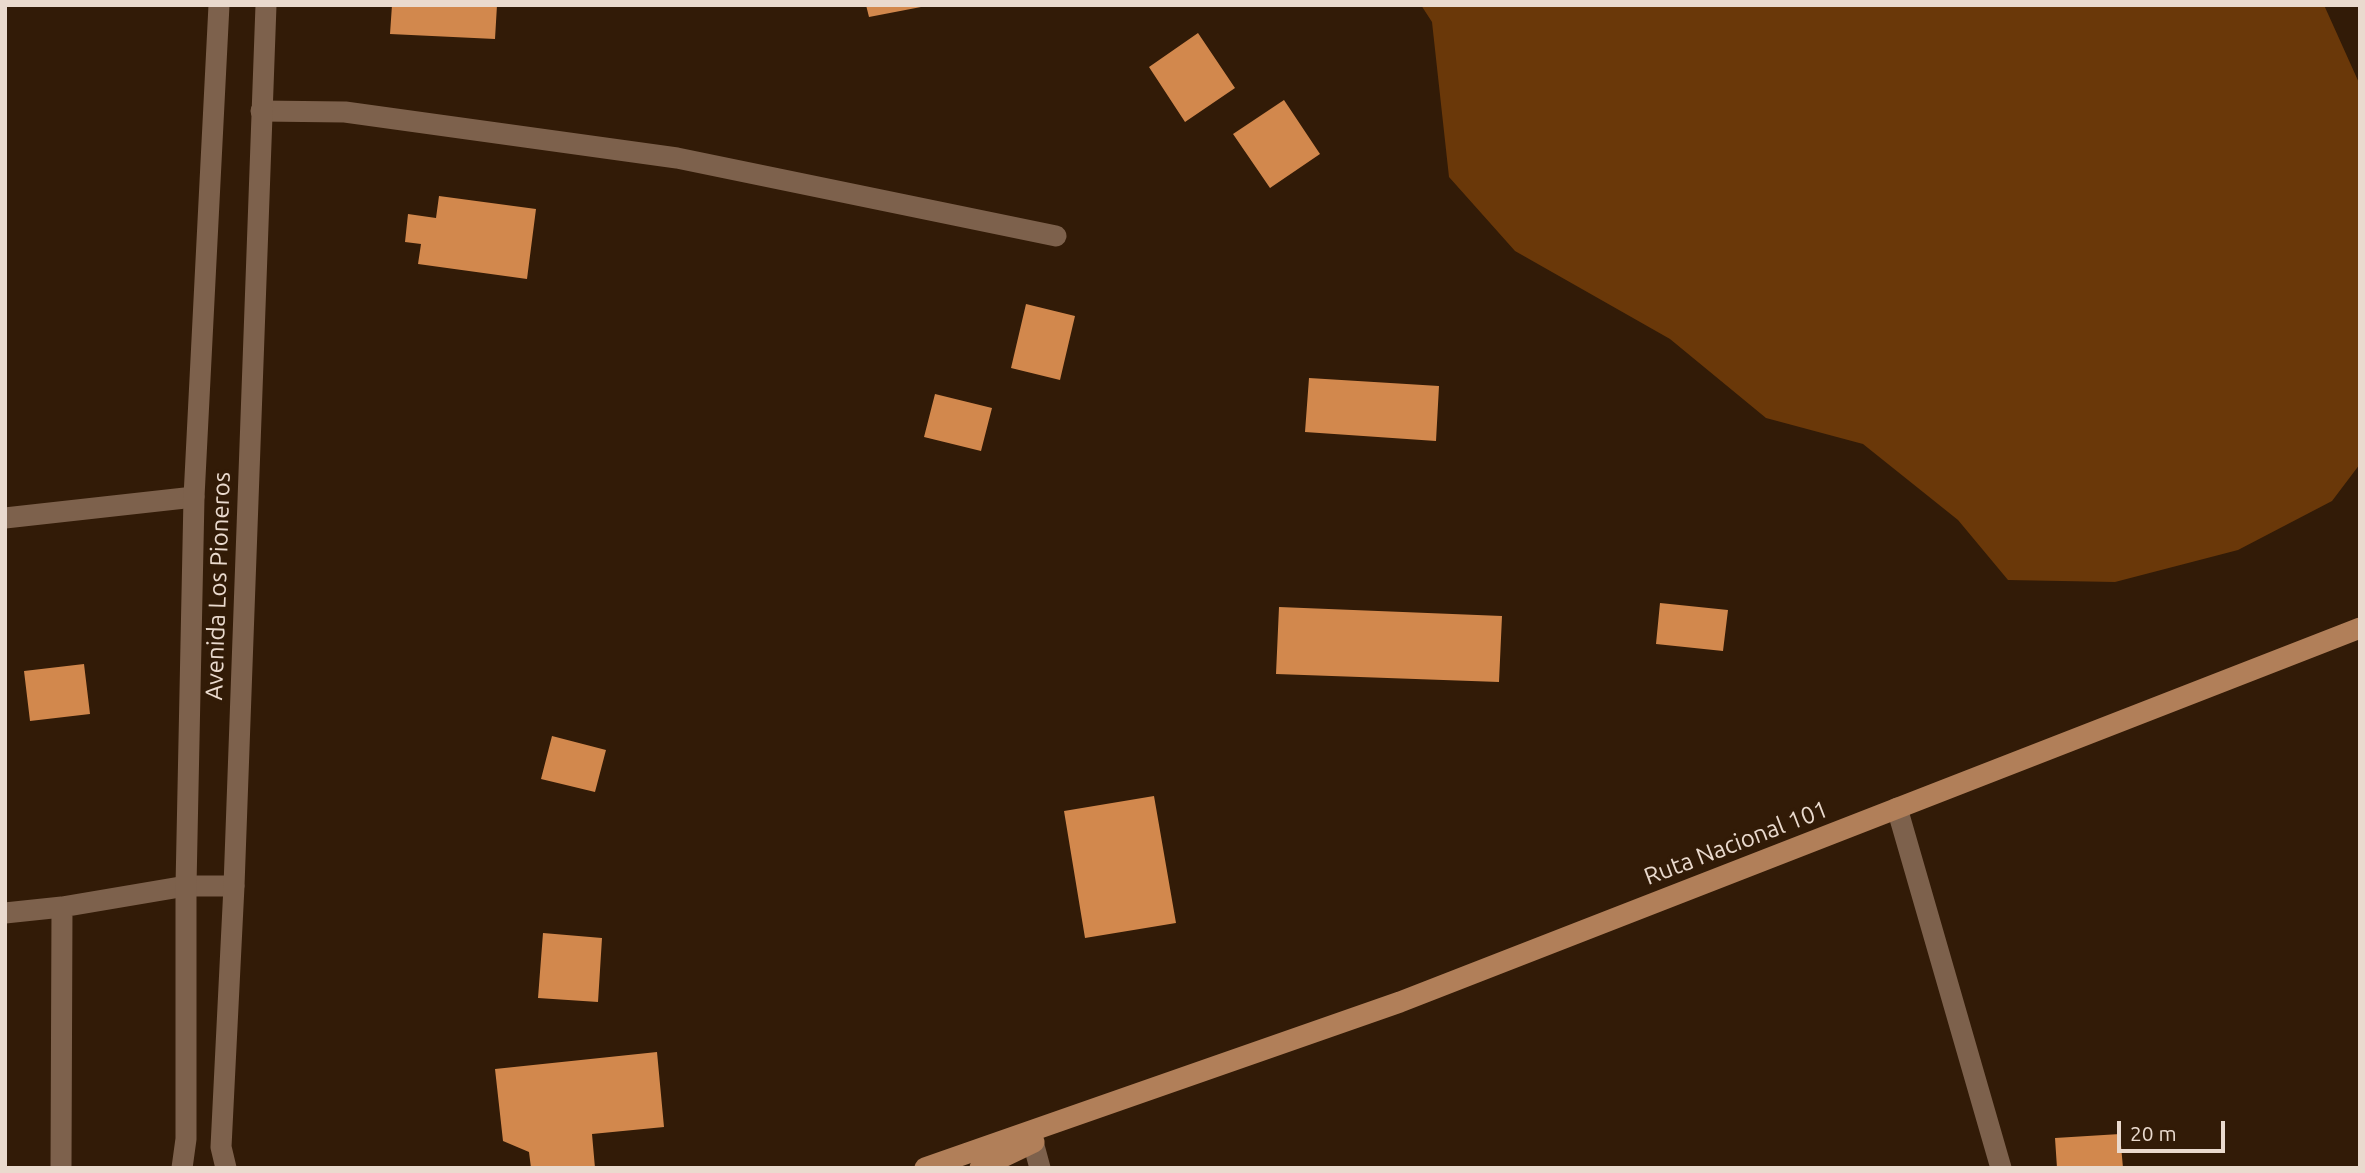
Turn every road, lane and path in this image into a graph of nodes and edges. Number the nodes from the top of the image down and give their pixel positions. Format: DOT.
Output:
graph roads {
  1 [pos="219,5"];
  2 [pos="266,5"];
  3 [pos="261,111"];
  4 [pos="1056,236"];
  5 [pos="194,497"];
  6 [pos="5,518"];
  7 [pos="2360,628"];
  8 [pos="1897,808"];
  9 [pos="186,886"];
  10 [pos="234,886"];
  11 [pos="62,907"];
  12 [pos="5,912"];
  13 [pos="1127,1097"];
  14 [pos="1033,1142"];
  15 [pos="61,1168"];
  16 [pos="182,1168"];
  17 [pos="226,1168"];
  18 [pos="925,1168"];
  19 [pos="980,1168"];
  20 [pos="1040,1168"];
  21 [pos="2001,1168"];
  1 -- 5 [label="main road, Avenida Los Pioneros"];
  2 -- 3 [label="main road, Avenida Los Pioneros"];
  3 -- 4 [label="main road"];
  3 -- 10 [label="main road, Avenida Los Pioneros"];
  5 -- 6 [label="main road"];
  5 -- 9 [label="main road, Avenida Los Pioneros"];
  7 -- 8 [label="main road, Ruta Nacional 101"];
  8 -- 13 [label="main road, Ruta Nacional 101"];
  8 -- 21 [label="main road"];
  9 -- 10 [label="main road"];
  9 -- 11 [label="main road"];
  9 -- 16 [label="main road, Avenida Los Pioneros"];
  10 -- 17 [label="main road, Avenida Los Pioneros"];
  11 -- 12 [label="main road"];
  11 -- 15 [label="main road"];
  13 -- 14 [label="main road, Ruta Nacional 101"];
  13 -- 18 [label="main road, Ruta Nacional 101"];
  14 -- 19 [label="main road, Ruta Nacional 101"];
  14 -- 20 [label="main road"];
}
